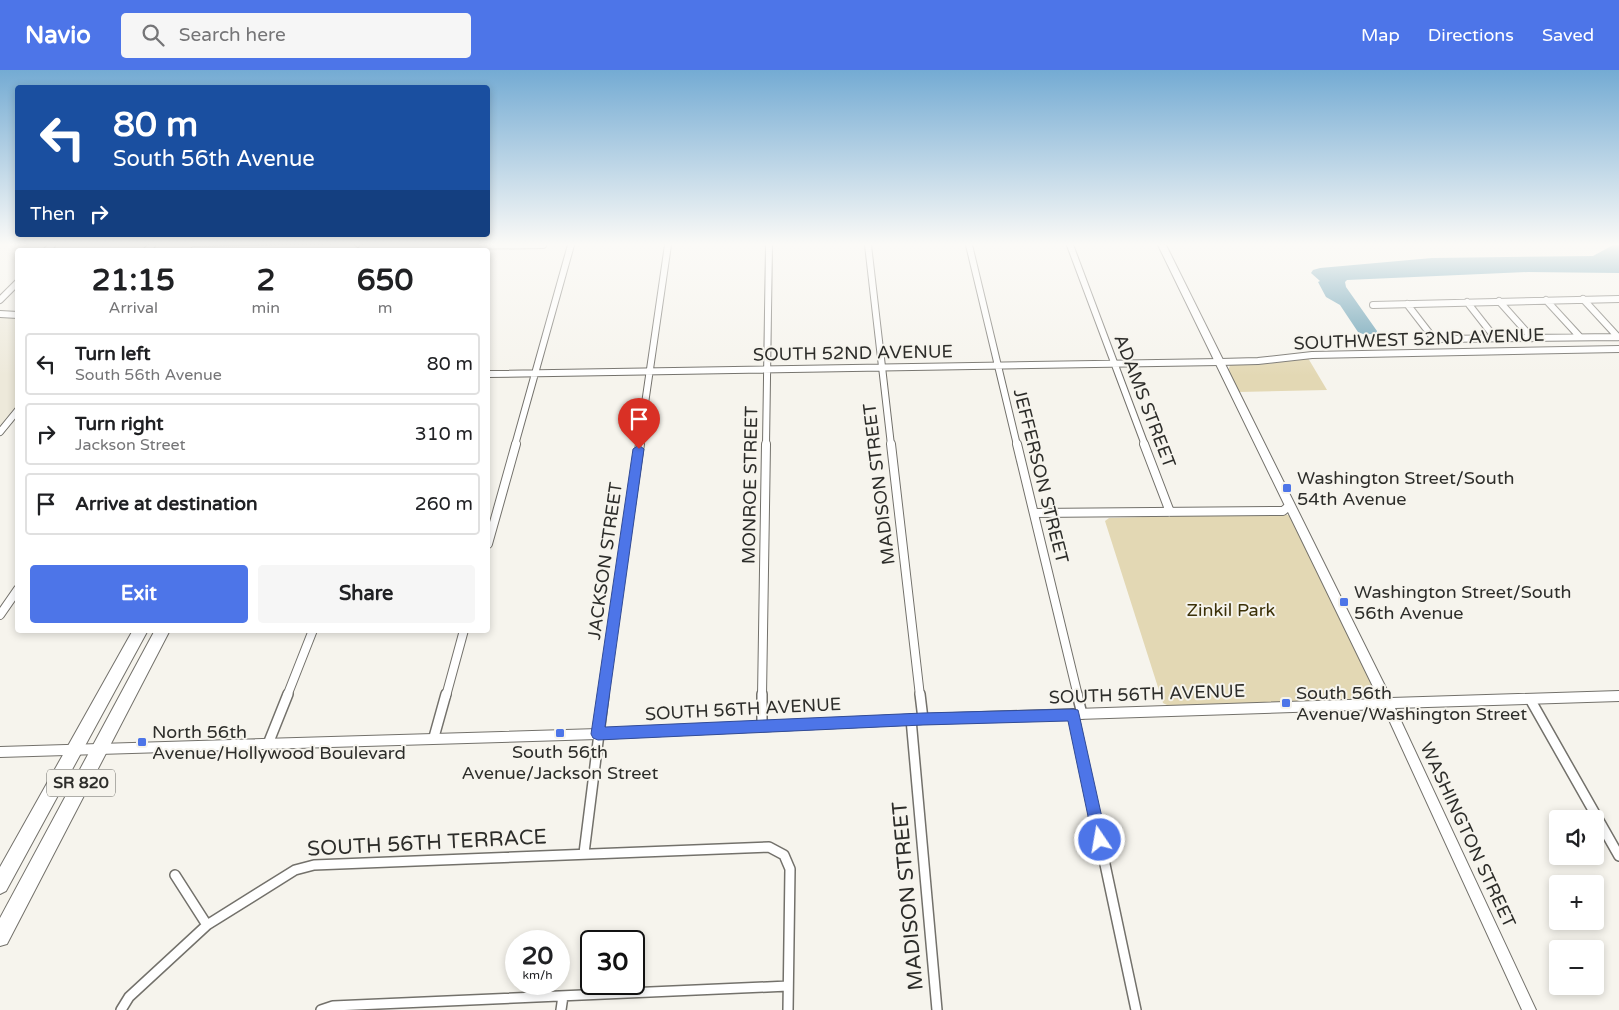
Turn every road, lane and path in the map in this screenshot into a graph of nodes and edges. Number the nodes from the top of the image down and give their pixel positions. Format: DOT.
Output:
graph roads {
  1 [pos="11,289"];
  2 [pos="558,289"];
  3 [pos="662,289"];
  4 [pos="769,289"];
  5 [pos="873,289"];
  6 [pos="979,289"];
  7 [pos="1086,289"];
  8 [pos="1184,289"];
  9 [pos="0,300"];
  10 [pos="1546,300"];
  11 [pos="1583,300"];
  12 [pos="1499,301"];
  13 [pos="1618,301"];
  14 [pos="1467,302"];
  15 [pos="1373,304"];
  16 [pos="1407,304"];
  17 [pos="0,314"];
  18 [pos="15,315"];
  19 [pos="1580,337"];
  20 [pos="1619,337"];
  21 [pos="1532,338"];
  22 [pos="1496,339"];
  23 [pos="1619,349"];
  24 [pos="1220,362"];
  25 [pos="1114,363"];
  26 [pos="997,366"];
  27 [pos="882,368"];
  28 [pos="769,370"];
  29 [pos="650,372"];
  30 [pos="534,373"];
  31 [pos="490,374"];
  32 [pos="15,413"];
  33 [pos="3,425"];
  34 [pos="0,432"];
  35 [pos="1289,506"];
  36 [pos="1170,512"];
  37 [pos="1034,513"];
  38 [pos="490,537"];
  39 [pos="15,593"];
  40 [pos="0,615"];
  41 [pos="139,633"];
  42 [pos="161,633"];
  43 [pos="312,633"];
  44 [pos="463,633"];
  45 [pos="1619,696"];
  46 [pos="1530,699"];
  47 [pos="1387,703"];
  48 [pos="1077,714"];
  49 [pos="917,719"];
  50 [pos="762,726"];
  51 [pos="598,734"];
  52 [pos="434,737"];
  53 [pos="268,744"];
  54 [pos="100,749"];
  55 [pos="75,750"];
  56 [pos="0,752"];
  57 [pos="584,853"];
  58 [pos="1619,856"];
  59 [pos="175,875"];
  60 [pos="0,885"];
  61 [pos="207,925"];
  62 [pos="0,937"];
  63 [pos="788,986"];
  64 [pos="563,996"];
  65 [pos="398,1006"];
  66 [pos="121,1010"];
  67 [pos="321,1010"];
  68 [pos="561,1010"];
  69 [pos="788,1010"];
  70 [pos="937,1010"];
  71 [pos="1136,1010"];
  72 [pos="1529,1010"];
  1 -- 9 [label="street"];
  2 -- 30 [label="street"];
  3 -- 29 [label="street, JACKSON STREET"];
  4 -- 28 [label="street, MONROE STREET"];
  5 -- 27 [label="street, MADISON STREET"];
  6 -- 26 [label="street, JEFFERSON STREET"];
  7 -- 25 [label="street, ADAMS STREET"];
  8 -- 24 [label="street, WASHINGTON STREET"];
  10 -- 11 [label="street"];
  10 -- 12 [label="street"];
  10 -- 19 [label="street"];
  11 -- 13 [label="street"];
  11 -- 20 [label="street"];
  12 -- 14 [label="street"];
  12 -- 21 [label="street"];
  14 -- 16 [label="street"];
  14 -- 22 [label="street"];
  15 -- 16 [label="street"];
  16 -- 22 [label="street"];
  17 -- 18 [label="street"];
  19 -- 20 [label="street"];
  19 -- 21 [label="street"];
  21 -- 22 [label="street"];
  23 -- 24 [label="street, SOUTHWEST 52ND AVENUE"];
  24 -- 25 [label="street, SOUTH 52ND AVENUE"];
  24 -- 35 [label="street, WASHINGTON STREET"];
  25 -- 26 [label="street, SOUTH 52ND AVENUE"];
  25 -- 36 [label="street, ADAMS STREET"];
  26 -- 27 [label="street, SOUTH 52ND AVENUE"];
  26 -- 37 [label="street, JEFFERSON STREET"];
  27 -- 28 [label="street, SOUTH 52ND AVENUE"];
  27 -- 49 [label="street, MADISON STREET"];
  28 -- 29 [label="street, SOUTH 52ND AVENUE"];
  28 -- 50 [label="street, MONROE STREET"];
  29 -- 30 [label="street, SOUTH 52ND AVENUE"];
  29 -- 51 [label="street, JACKSON STREET"];
  30 -- 31 [label="street, SOUTH 52ND AVENUE"];
  30 -- 38 [label="street"];
  32 -- 33 [label="street"];
  33 -- 34 [label="street"];
  35 -- 36 [label="street"];
  35 -- 47 [label="street, WASHINGTON STREET"];
  36 -- 37 [label="street"];
  37 -- 48 [label="street, JEFFERSON STREET"];
  39 -- 40 [label="street"];
  41 -- 55 [label="highway, SR 820"];
  42 -- 54 [label="highway, SR 820"];
  43 -- 53 [label="street"];
  44 -- 52 [label="street"];
  45 -- 46 [label="street, SOUTH 56TH AVENUE"];
  46 -- 47 [label="street, SOUTH 56TH AVENUE"];
  46 -- 58 [label="street"];
  47 -- 48 [label="street, SOUTH 56TH AVENUE"];
  47 -- 72 [label="street, WASHINGTON STREET"];
  48 -- 49 [label="street, SOUTH 56TH AVENUE"];
  48 -- 71 [label="street, JEFFERSON STREET"];
  49 -- 50 [label="street, SOUTH 56TH AVENUE"];
  49 -- 70 [label="street, MADISON STREET"];
  50 -- 51 [label="street, SOUTH 56TH AVENUE"];
  51 -- 52 [label="street, SOUTH 56TH AVENUE"];
  51 -- 57 [label="street, JACKSON STREET"];
  52 -- 53 [label="street, SOUTH 56TH AVENUE"];
  53 -- 54 [label="street, SOUTH 56TH AVENUE"];
  54 -- 55 [label="street, SOUTH 56TH AVENUE"];
  54 -- 62 [label="highway, SR 820"];
  55 -- 56 [label="street, SOUTH 56TH AVENUE"];
  55 -- 60 [label="highway, SR 820"];
  57 -- 61 [label="street, SOUTH 56TH TERRACE"];
  57 -- 63 [label="street, SOUTH 56TH TERRACE"];
  59 -- 61 [label="street"];
  61 -- 66 [label="street, SOUTH 56TH TERRACE"];
  63 -- 64 [label="street"];
  63 -- 69 [label="street"];
  64 -- 65 [label="street"];
  64 -- 68 [label="street"];
  65 -- 67 [label="street"];
}
